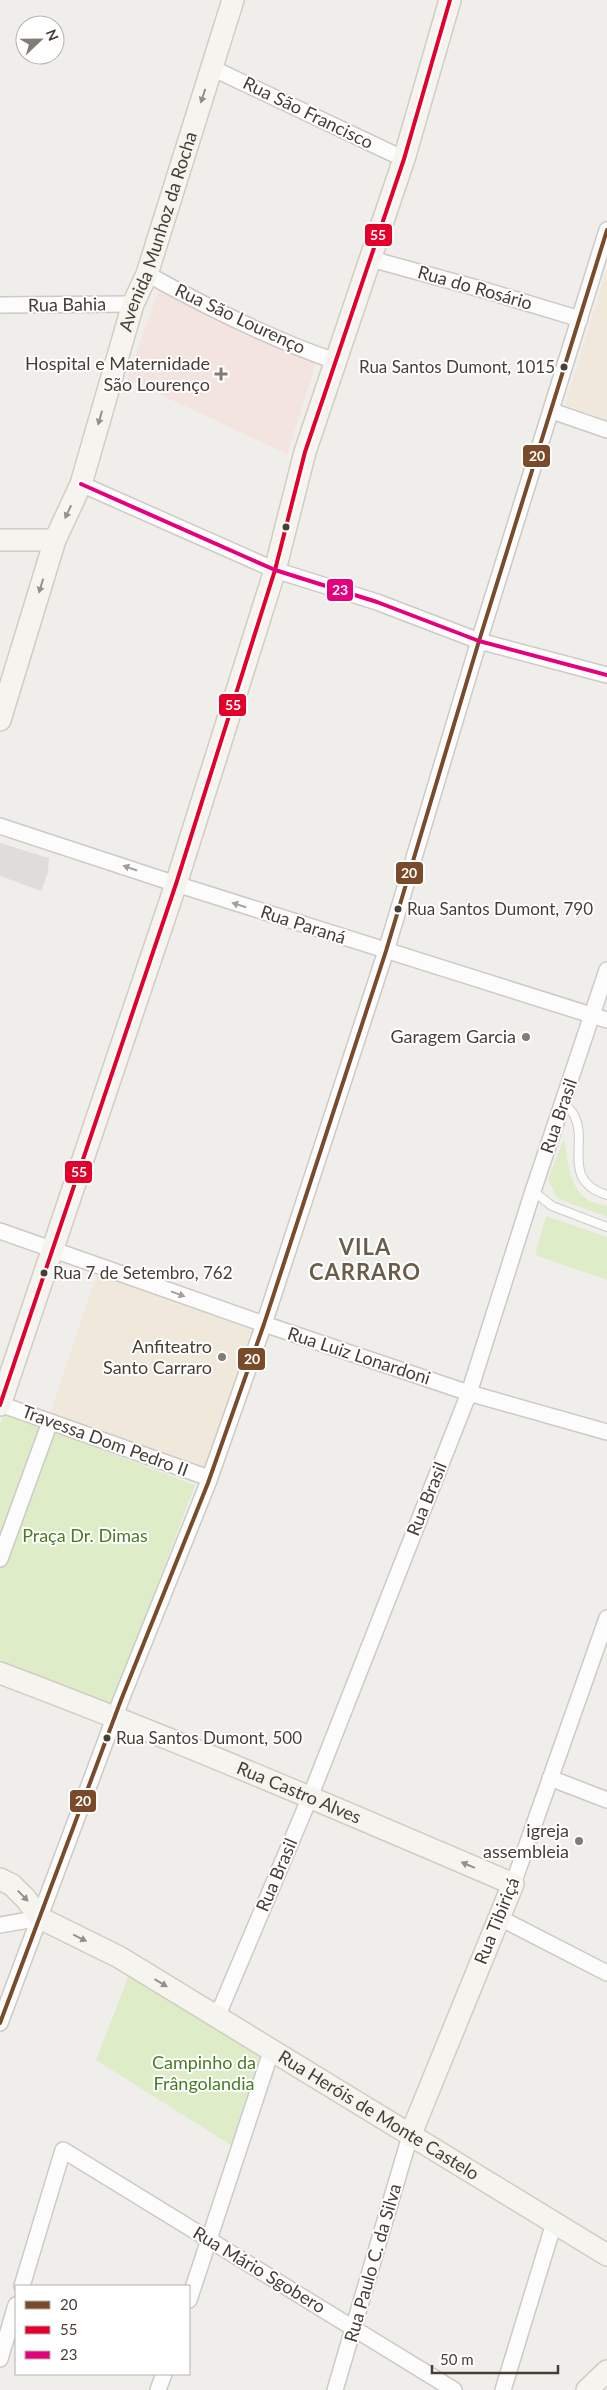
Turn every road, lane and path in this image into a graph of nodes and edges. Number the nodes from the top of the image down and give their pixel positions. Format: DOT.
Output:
graph roads {
  1 [pos="233,0"];
  2 [pos="450,0"];
  3 [pos="212,68"];
  4 [pos="404,159"];
  5 [pos="607,233"];
  6 [pos="371,259"];
  7 [pos="147,274"];
  8 [pos="133,304"];
  9 [pos="0,306"];
  10 [pos="580,319"];
  11 [pos="335,361"];
  12 [pos="552,411"];
  13 [pos="607,430"];
  14 [pos="81,484"];
  15 [pos="0,540"];
  16 [pos="55,540"];
  17 [pos="275,570"];
  18 [pos="479,641"];
  19 [pos="607,674"];
  20 [pos="0,720"];
  21 [pos="0,826"];
  22 [pos="176,884"];
  23 [pos="386,951"];
  24 [pos="607,970"];
  25 [pos="592,1016"];
  26 [pos="607,1020"];
  27 [pos="564,1103"];
  28 [pos="533,1191"];
  29 [pos="607,1195"];
  30 [pos="607,1227"];
  31 [pos="0,1231"];
  32 [pos="52,1249"];
  33 [pos="264,1324"];
  34 [pos="470,1392"];
  35 [pos="0,1404"];
  36 [pos="50,1422"];
  37 [pos="607,1432"];
  38 [pos="209,1478"];
  39 [pos="0,1559"];
  40 [pos="607,1618"];
  41 [pos="0,1673"];
  42 [pos="116,1716"];
  43 [pos="550,1778"];
  44 [pos="310,1797"];
  45 [pos="607,1800"];
  46 [pos="0,1879"];
  47 [pos="512,1884"];
  48 [pos="498,1916"];
  49 [pos="40,1918"];
  50 [pos="0,1925"];
  51 [pos="607,1973"];
  52 [pos="216,2017"];
  53 [pos="0,2023"];
  54 [pos="271,2052"];
  55 [pos="410,2136"];
  56 [pos="554,2223"];
  57 [pos="209,2240"];
  58 [pos="606,2255"];
  59 [pos="22,2285"];
  60 [pos="190,2297"];
  61 [pos="15,2306"];
  62 [pos="5,2320"];
  63 [pos="354,2327"];
  64 [pos="0,2359"];
  65 [pos="607,2371"];
  66 [pos="164,2375"];
  67 [pos="158,2390"];
  68 [pos="335,2390"];
  69 [pos="454,2390"];
  70 [pos="503,2390"];
  71 [pos="587,2390"];
  1 -- 3 [label="main road, Avenida Munhoz da Rocha"];
  2 -- 4 [label="main road"];
  3 -- 4 [label="street, Rua São Francisco"];
  3 -- 7 [label="main road, Avenida Munhoz da Rocha, one-way"];
  4 -- 6 [label="main road"];
  5 -- 10 [label="street"];
  6 -- 10 [label="street, Rua do Rosário"];
  6 -- 11 [label="main road"];
  7 -- 8 [label="main road, Avenida Munhoz da Rocha"];
  7 -- 11 [label="street, Rua São Lourenço"];
  8 -- 9 [label="street, Rua Bahia"];
  8 -- 14 [label="main road, Avenida Munhoz da Rocha, one-way"];
  10 -- 12 [label="street"];
  11 -- 17 [label="main road"];
  12 -- 13 [label="street"];
  12 -- 18 [label="street"];
  14 -- 16 [label="main road, Avenida Munhoz da Rocha, one-way"];
  14 -- 17 [label="street"];
  15 -- 16 [label="main road"];
  16 -- 20 [label="main road, Avenida Munhoz da Rocha, one-way"];
  17 -- 18 [label="street"];
  17 -- 22 [label="main road"];
  18 -- 19 [label="street"];
  18 -- 23 [label="street"];
  22 -- 21 [label="street, Rua Paraná, one-way"];
  23 -- 22 [label="street, Rua Paraná, one-way"];
  22 -- 32 [label="main road"];
  23 -- 25 [label="street, Rua Paraná"];
  23 -- 33 [label="street"];
  24 -- 25 [label="street, Rua Brasil"];
  25 -- 26 [label="street, Rua Paraná"];
  25 -- 27 [label="street, Rua Brasil"];
  27 -- 28 [label="street, Rua Brasil"];
  27 -- 29 [label="lane"];
  28 -- 30 [label="lane"];
  28 -- 34 [label="street, Rua Brasil"];
  31 -- 32 [label="street, Rua Luiz Lonardoni"];
  32 -- 33 [label="street, Rua Luiz Lonardoni, one-way"];
  32 -- 35 [label="main road"];
  33 -- 34 [label="street, Rua Luiz Lonardoni"];
  33 -- 38 [label="street"];
  34 -- 37 [label="street, Rua Luiz Lonardoni"];
  34 -- 44 [label="street, Rua Brasil"];
  35 -- 36 [label="street, Travessa Dom Pedro II"];
  36 -- 38 [label="street, Travessa Dom Pedro II"];
  36 -- 39 [label="street"];
  38 -- 42 [label="street"];
  40 -- 43 [label="street, Rua Tibiriçá"];
  41 -- 42 [label="main road, Rua Castro Alves"];
  42 -- 44 [label="main road, Rua Castro Alves"];
  42 -- 49 [label="street"];
  43 -- 45 [label="street"];
  43 -- 47 [label="street, Rua Tibiriçá"];
  47 -- 44 [label="main road, Rua Castro Alves, one-way"];
  44 -- 52 [label="street, Rua Brasil"];
  46 -- 49 [label="main road, Rua Heróis de Monte Castelo, one-way"];
  47 -- 48 [label="main road, Rua Tibiriçá"];
  48 -- 51 [label="street"];
  48 -- 55 [label="main road, Rua Tibiriçá"];
  49 -- 50 [label="street"];
  49 -- 52 [label="main road, Rua Heróis de Monte Castelo, one-way"];
  49 -- 53 [label="street"];
  52 -- 54 [label="main road, Rua Heróis de Monte Castelo"];
  54 -- 55 [label="main road, Rua Heróis de Monte Castelo"];
  54 -- 57 [label="street"];
  55 -- 56 [label="main road, Rua Heróis de Monte Castelo"];
  55 -- 63 [label="street, Rua Paulo C. da Silva"];
  56 -- 58 [label="main road, Rua Heróis de Monte Castelo"];
  56 -- 70 [label="street"];
  57 -- 59 [label="street, Rua Mário Sgobero"];
  57 -- 60 [label="street"];
  57 -- 63 [label="street, Rua Mário Sgobero"];
  61 -- 62 [label="street"];
  62 -- 64 [label="street"];
  63 -- 68 [label="street, Rua Paulo C. da Silva"];
  63 -- 69 [label="street, Rua Mário Sgobero"];
  65 -- 71 [label="main road"];
  66 -- 67 [label="street"];
}
